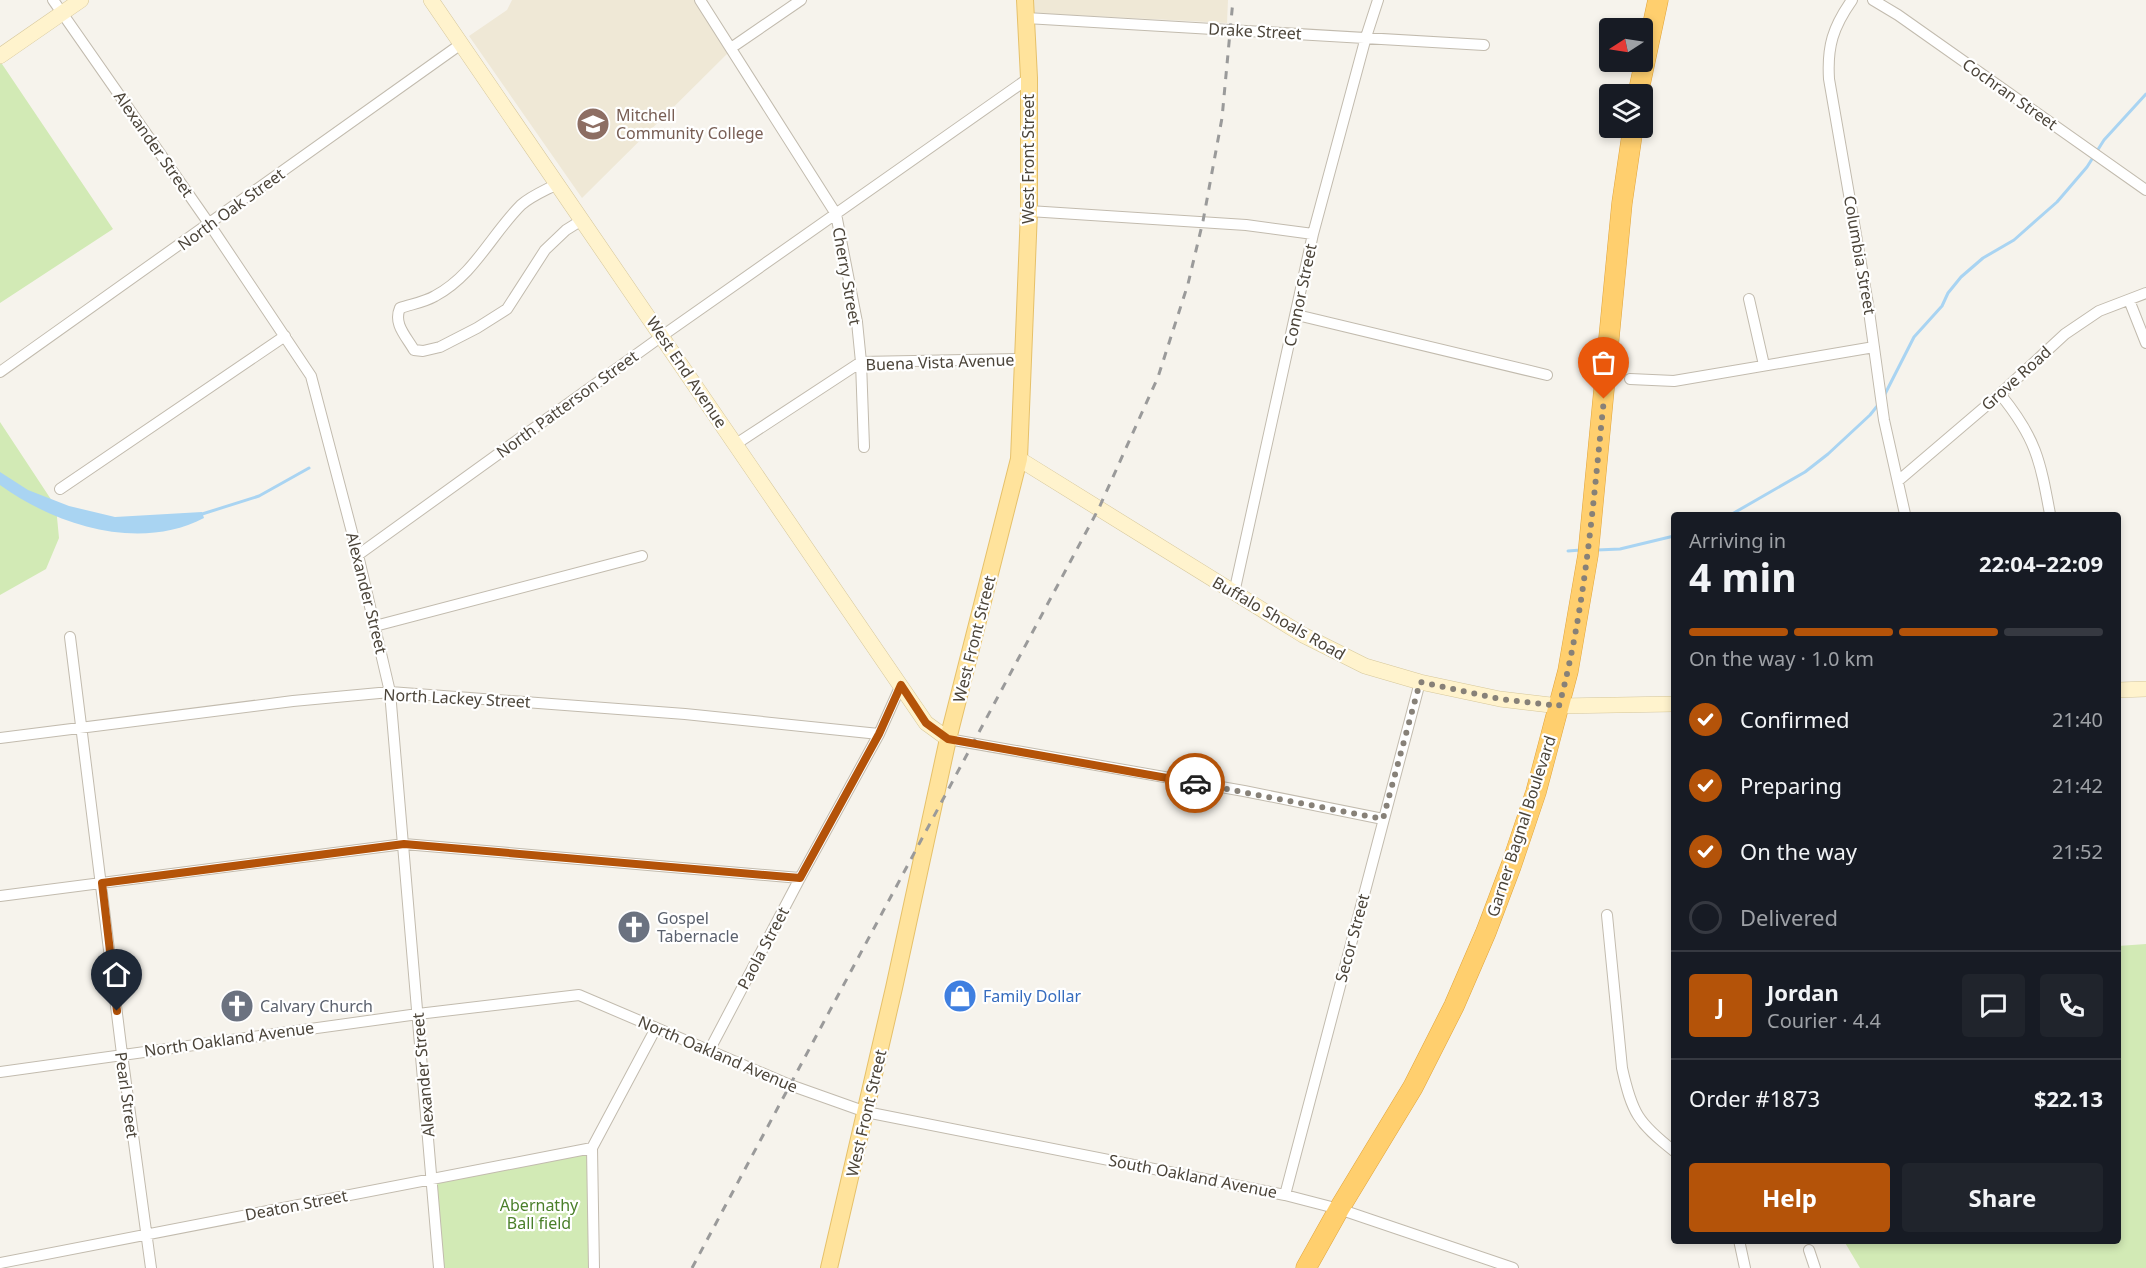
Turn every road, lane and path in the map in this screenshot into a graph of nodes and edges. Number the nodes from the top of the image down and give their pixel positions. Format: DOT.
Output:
graph roads {
  1 [pos="81,0"];
  2 [pos="431,0"];
  3 [pos="700,0"];
  4 [pos="801,0"];
  5 [pos="1024,0"];
  6 [pos="1378,0"];
  7 [pos="1658,0"];
  8 [pos="1852,0"];
  9 [pos="1873,0"];
  10 [pos="58,6"];
  11 [pos="1026,18"];
  12 [pos="1366,37"];
  13 [pos="461,44"];
  14 [pos="1484,45"];
  15 [pos="731,48"];
  16 [pos="0,56"];
  17 [pos="1029,78"];
  18 [pos="1640,84"];
  19 [pos="1632,138"];
  20 [pos="557,184"];
  21 [pos="2146,190"];
  22 [pos="1029,211"];
  23 [pos="836,214"];
  24 [pos="582,220"];
  25 [pos="210,225"];
  26 [pos="1313,234"];
  27 [pos="2146,293"];
  28 [pos="1749,299"];
  29 [pos="2129,300"];
  30 [pos="1297,315"];
  31 [pos="285,336"];
  32 [pos="662,336"];
  33 [pos="2146,343"];
  34 [pos="1874,347"];
  35 [pos="1023,359"];
  36 [pos="861,362"];
  37 [pos="1764,365"];
  38 [pos="0,372"];
  39 [pos="1547,375"];
  40 [pos="1630,379"];
  41 [pos="2000,394"];
  42 [pos="736,444"];
  43 [pos="864,447"];
  44 [pos="1019,459"];
  45 [pos="1898,482"];
  46 [pos="60,489"];
  47 [pos="1905,512"];
  48 [pos="2050,512"];
  49 [pos="358,555"];
  50 [pos="642,556"];
  51 [pos="1234,593"];
  52 [pos="375,626"];
  53 [pos="70,637"];
  54 [pos="1420,682"];
  55 [pos="901,685"];
  56 [pos="2146,689"];
  57 [pos="2121,690"];
  58 [pos="390,692"];
  59 [pos="1671,704"];
  60 [pos="1559,706"];
  61 [pos="81,728"];
  62 [pos="879,734"];
  63 [pos="0,738"];
  64 [pos="948,739"];
  65 [pos="1383,819"];
  66 [pos="404,844"];
  67 [pos="800,878"];
  68 [pos="102,883"];
  69 [pos="0,896"];
  70 [pos="1606,915"];
  71 [pos="418,1014"];
  72 [pos="656,1028"];
  73 [pos="709,1051"];
  74 [pos="122,1054"];
  75 [pos="0,1072"];
  76 [pos="866,1112"];
  77 [pos="592,1148"];
  78 [pos="1671,1149"];
  79 [pos="432,1179"];
  80 [pos="1285,1195"];
  81 [pos="1338,1209"];
  82 [pos="147,1234"];
  83 [pos="1740,1244"];
  84 [pos="1809,1250"];
  85 [pos="0,1263"];
  86 [pos="151,1268"];
  87 [pos="439,1268"];
  88 [pos="594,1268"];
  89 [pos="829,1268"];
  90 [pos="1306,1268"];
  91 [pos="1512,1268"];
  92 [pos="1745,1268"];
  93 [pos="1815,1268"];
  1 -- 10 [label="main road"];
  2 -- 13 [label="main road, West End Avenue"];
  3 -- 15 [label="street, Cherry Street"];
  4 -- 15 [label="street"];
  5 -- 11 [label="main road, West Front Street"];
  6 -- 12 [label="street, Connor Street"];
  7 -- 18 [label="highway"];
  8 -- 34 [label="street, Columbia Street"];
  9 -- 21 [label="street, Cochran Street"];
  10 -- 16 [label="main road"];
  10 -- 25 [label="street, Alexander Street"];
  11 -- 12 [label="street, Drake Street"];
  11 -- 17 [label="main road, West Front Street"];
  12 -- 14 [label="street, Drake Street"];
  12 -- 26 [label="street, Connor Street"];
  13 -- 20 [label="main road, West End Avenue"];
  13 -- 25 [label="street, North Oak Street"];
  15 -- 23 [label="street, Cherry Street"];
  17 -- 22 [label="main road, West Front Street"];
  17 -- 23 [label="street, North Patterson Street"];
  19 -- 60 [label="highway, Garner Bagnal Boulevard"];
  20 -- 24 [label="main road, West End Avenue"];
  20 -- 24 [label="street"];
  22 -- 26 [label="street"];
  22 -- 35 [label="main road, West Front Street"];
  23 -- 32 [label="street, North Patterson Street"];
  23 -- 36 [label="street, Cherry Street"];
  24 -- 32 [label="main road, West End Avenue"];
  25 -- 31 [label="street, Alexander Street"];
  25 -- 38 [label="street, North Oak Street"];
  26 -- 30 [label="street, Connor Street"];
  27 -- 29 [label="street, Grove Road"];
  28 -- 37 [label="street"];
  29 -- 33 [label="street"];
  29 -- 41 [label="street, Grove Road"];
  30 -- 39 [label="street"];
  30 -- 51 [label="street, Connor Street"];
  31 -- 46 [label="street"];
  31 -- 49 [label="street, Alexander Street"];
  32 -- 42 [label="main road, West End Avenue"];
  32 -- 49 [label="street, North Patterson Street"];
  34 -- 37 [label="street"];
  34 -- 45 [label="street, Columbia Street"];
  35 -- 36 [label="street, Buena Vista Avenue"];
  35 -- 44 [label="main road, West Front Street"];
  36 -- 42 [label="street, Buena Vista Avenue"];
  36 -- 43 [label="street, Cherry Street"];
  37 -- 40 [label="street"];
  41 -- 45 [label="street, Grove Road"];
  41 -- 48 [label="street"];
  42 -- 55 [label="main road, West End Avenue"];
  44 -- 51 [label="main road, Buffalo Shoals Road"];
  44 -- 64 [label="main road, West Front Street"];
  45 -- 47 [label="street, Columbia Street"];
  49 -- 52 [label="street, Alexander Street"];
  50 -- 52 [label="street"];
  51 -- 54 [label="main road, Buffalo Shoals Road"];
  52 -- 58 [label="street, Alexander Street"];
  53 -- 61 [label="street, Pearl Street"];
  54 -- 60 [label="main road, Buffalo Shoals Road"];
  54 -- 65 [label="street, Secor Street"];
  55 -- 62 [label="street, Paola Street"];
  55 -- 64 [label="main road, West End Avenue"];
  56 -- 57 [label="main road"];
  58 -- 61 [label="street, North Lackey Street"];
  58 -- 62 [label="street, North Lackey Street"];
  58 -- 66 [label="street, Alexander Street"];
  59 -- 60 [label="main road, Buffalo Shoals Road"];
  60 -- 81 [label="highway, Garner Bagnal Boulevard"];
  61 -- 63 [label="street, North Lackey Street"];
  61 -- 68 [label="street, Pearl Street"];
  62 -- 67 [label="street, Paola Street"];
  64 -- 65 [label="street"];
  64 -- 76 [label="main road, West Front Street"];
  65 -- 80 [label="street, Secor Street"];
  66 -- 67 [label="street"];
  66 -- 68 [label="street"];
  66 -- 71 [label="street, Alexander Street"];
  67 -- 73 [label="street, Paola Street"];
  68 -- 69 [label="street"];
  68 -- 74 [label="street, Pearl Street"];
  70 -- 78 [label="street"];
  71 -- 72 [label="street, North Oakland Avenue"];
  71 -- 74 [label="street, North Oakland Avenue"];
  71 -- 79 [label="street, Alexander Street"];
  72 -- 73 [label="street, North Oakland Avenue"];
  72 -- 77 [label="street"];
  73 -- 76 [label="street, North Oakland Avenue"];
  74 -- 75 [label="street, North Oakland Avenue"];
  74 -- 82 [label="street, Pearl Street"];
  76 -- 80 [label="street, South Oakland Avenue"];
  76 -- 89 [label="main road, West Front Street"];
  77 -- 79 [label="street, Deaton Street"];
  77 -- 88 [label="street"];
  79 -- 82 [label="street, Deaton Street"];
  79 -- 87 [label="street, Alexander Street"];
  80 -- 81 [label="street, South Oakland Avenue"];
  81 -- 90 [label="highway, Garner Bagnal Boulevard"];
  81 -- 91 [label="street, South Oakland Avenue"];
  82 -- 85 [label="street, Deaton Street"];
  82 -- 86 [label="street, Pearl Street"];
  83 -- 92 [label="street"];
  84 -- 93 [label="street"];
}
